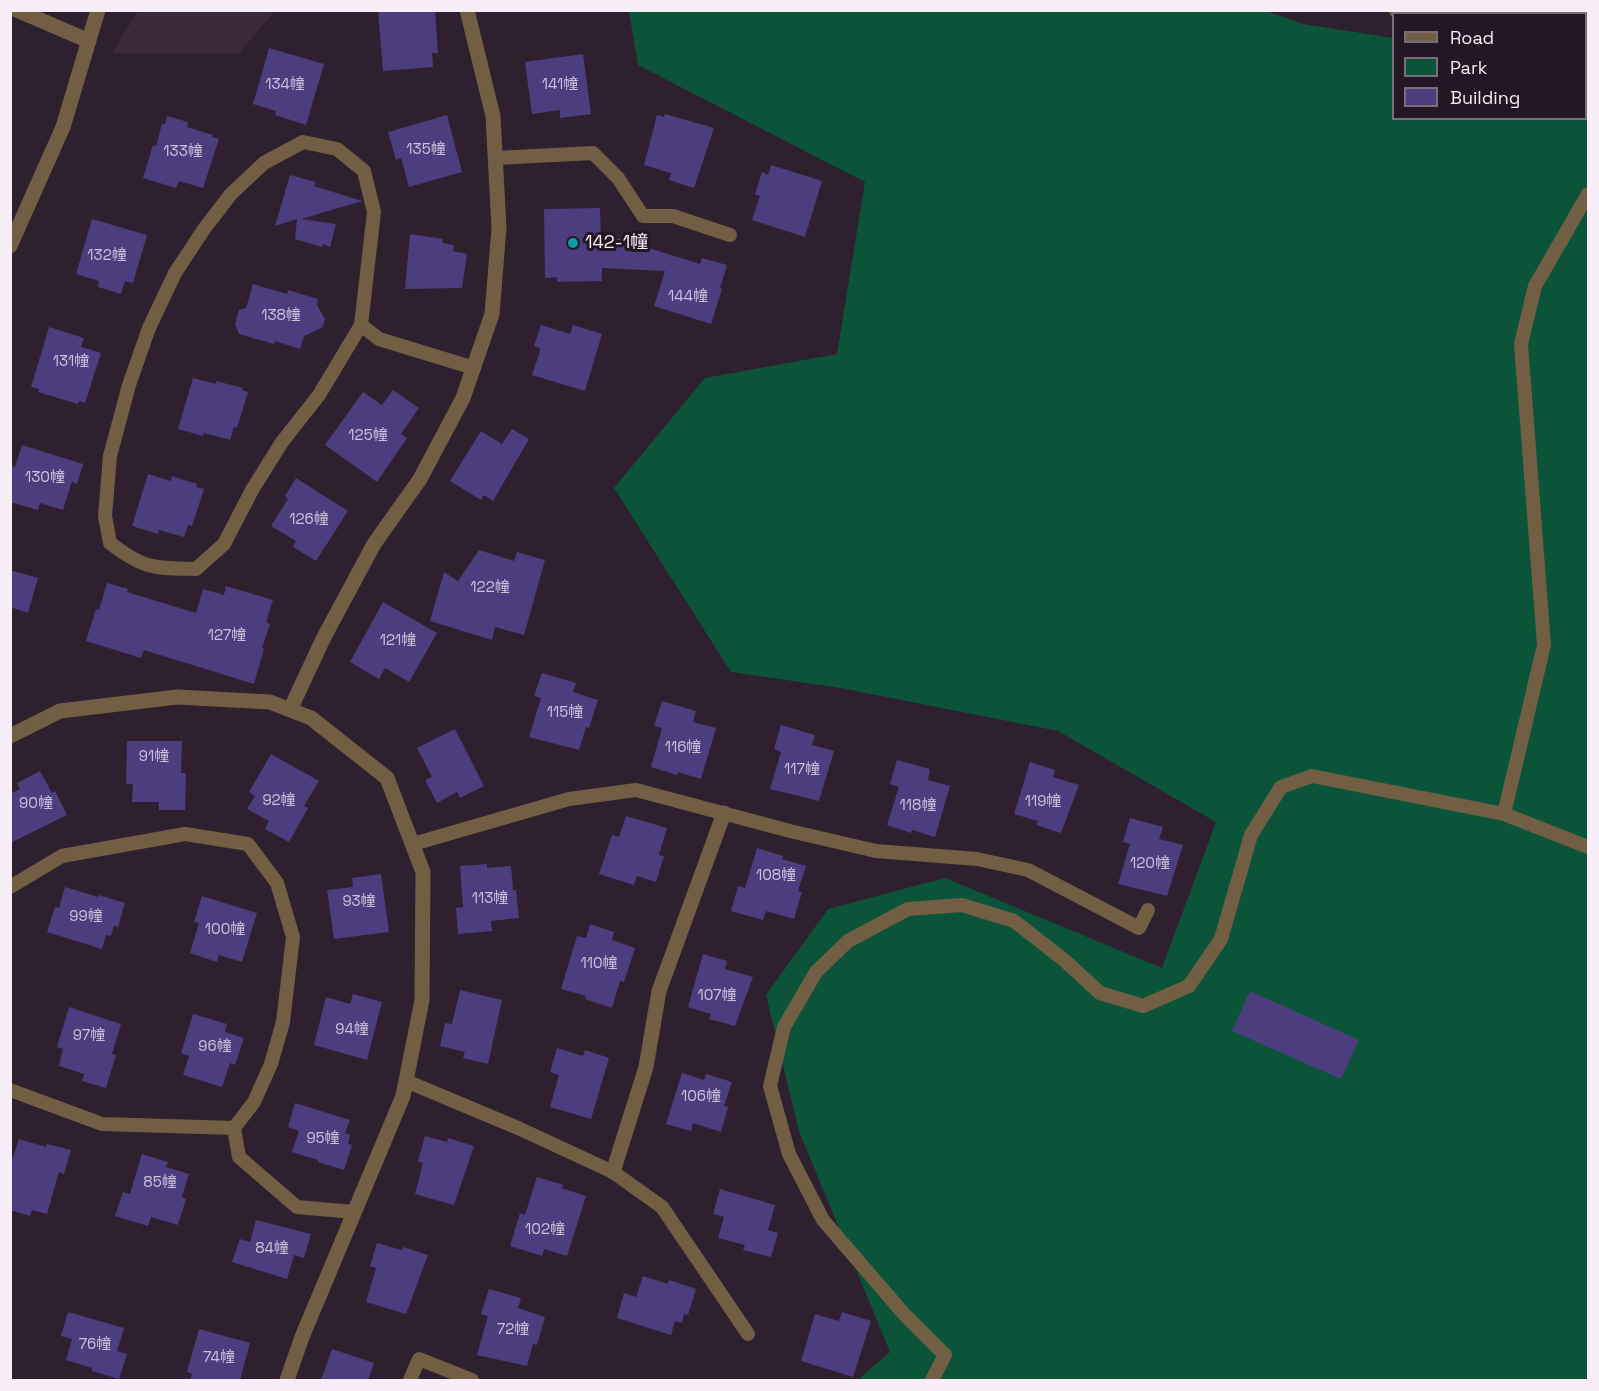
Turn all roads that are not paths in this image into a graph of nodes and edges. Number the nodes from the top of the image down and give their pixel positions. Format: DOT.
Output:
graph roads {
  1 [pos="17,10"];
  2 [pos="98,10"];
  3 [pos="467,10"];
  4 [pos="89,41"];
  5 [pos="495,158"];
  6 [pos="1588,195"];
  7 [pos="730,235"];
  8 [pos="10,246"];
  9 [pos="361,325"];
  10 [pos="474,368"];
  11 [pos="290,710"];
  12 [pos="10,736"];
  13 [pos="724,813"];
  14 [pos="1504,814"];
  15 [pos="413,844"];
  16 [pos="1588,847"];
  17 [pos="10,887"];
  18 [pos="1148,910"];
  19 [pos="406,1081"];
  20 [pos="10,1090"];
  21 [pos="234,1128"];
  22 [pos="613,1172"];
  23 [pos="354,1212"];
  24 [pos="748,1334"];
  25 [pos="287,1380"];
  26 [pos="410,1380"];
  27 [pos="472,1380"];
  28 [pos="932,1380"];
  1 -- 4 [label="street"];
  2 -- 4 [label="street"];
  3 -- 5 [label="street"];
  4 -- 8 [label="street"];
  5 -- 7 [label="lane"];
  5 -- 10 [label="street"];
  6 -- 14 [label="lane"];
  9 -- 9 [label="lane"];
  9 -- 10 [label="lane"];
  10 -- 11 [label="street"];
  11 -- 12 [label="street"];
  11 -- 15 [label="street"];
  13 -- 15 [label="lane"];
  13 -- 18 [label="lane"];
  13 -- 22 [label="street"];
  14 -- 16 [label="lane"];
  14 -- 28 [label="lane"];
  15 -- 19 [label="street"];
  17 -- 21 [label="lane"];
  19 -- 22 [label="lane"];
  19 -- 23 [label="street"];
  20 -- 21 [label="lane"];
  21 -- 23 [label="lane"];
  22 -- 24 [label="lane"];
  23 -- 25 [label="street"];
  26 -- 27 [label="lane"];
}
